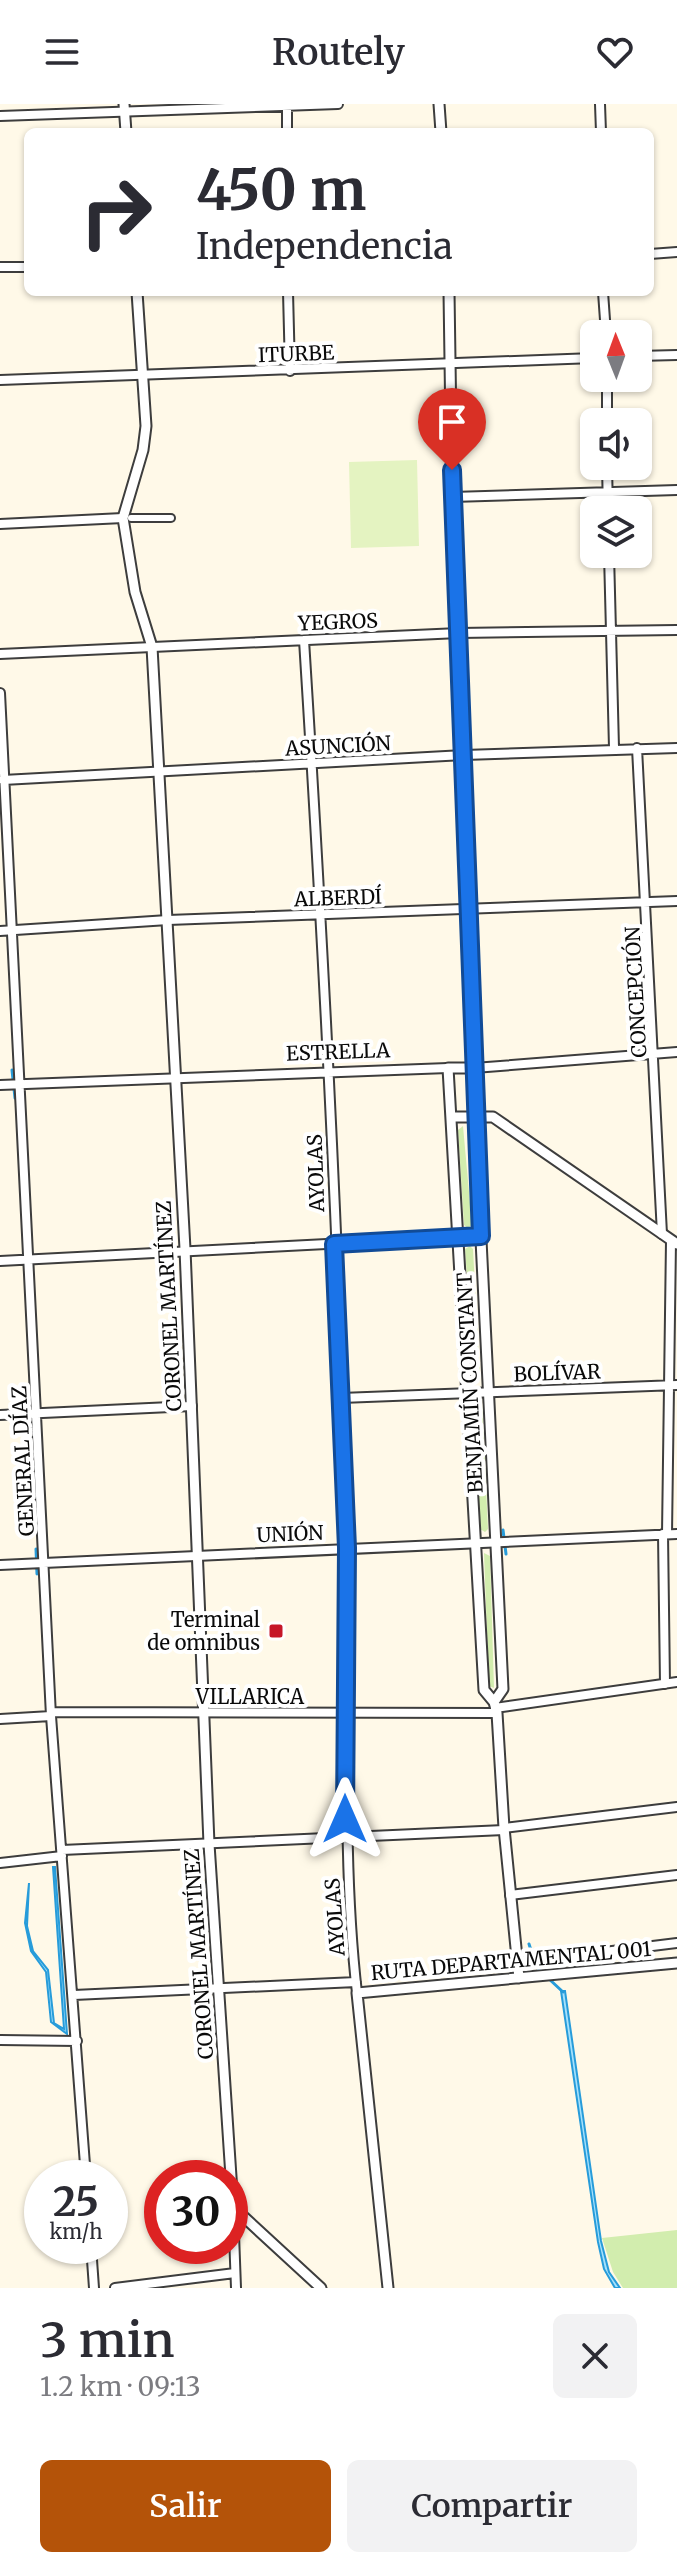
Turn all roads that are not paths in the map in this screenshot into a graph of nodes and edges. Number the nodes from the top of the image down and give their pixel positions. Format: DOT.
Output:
graph roads {
  1 [pos="338,104"];
  2 [pos="439,104"];
  3 [pos="600,104"];
  4 [pos="287,105"];
  5 [pos="124,108"];
  6 [pos="0,116"];
  7 [pos="126,128"];
  8 [pos="287,128"];
  9 [pos="441,128"];
  10 [pos="601,128"];
  11 [pos="677,252"];
  12 [pos="654,254"];
  13 [pos="0,267"];
  14 [pos="24,267"];
  15 [pos="137,296"];
  16 [pos="288,296"];
  17 [pos="449,296"];
  18 [pos="603,296"];
  19 [pos="605,320"];
  20 [pos="677,355"];
  21 [pos="652,356"];
  22 [pos="580,359"];
  23 [pos="449,364"];
  24 [pos="290,371"];
  25 [pos="145,374"];
  26 [pos="0,380"];
  27 [pos="607,480"];
  28 [pos="677,490"];
  29 [pos="607,492"];
  30 [pos="607,496"];
  31 [pos="452,497"];
  32 [pos="127,518"];
  33 [pos="171,518"];
  34 [pos="0,524"];
  35 [pos="609,568"];
  36 [pos="677,630"];
  37 [pos="459,633"];
  38 [pos="611,633"];
  39 [pos="304,640"];
  40 [pos="152,647"];
  41 [pos="0,654"];
  42 [pos="0,693"];
  43 [pos="614,748"];
  44 [pos="637,748"];
  45 [pos="677,748"];
  46 [pos="464,755"];
  47 [pos="312,764"];
  48 [pos="159,770"];
  49 [pos="2,780"];
  50 [pos="677,901"];
  51 [pos="648,902"];
  52 [pos="469,909"];
  53 [pos="319,915"];
  54 [pos="168,920"];
  55 [pos="11,930"];
  56 [pos="0,931"];
  57 [pos="677,1052"];
  58 [pos="654,1053"];
  59 [pos="448,1068"];
  60 [pos="474,1068"];
  61 [pos="328,1070"];
  62 [pos="175,1076"];
  63 [pos="15,1084"];
  64 [pos="0,1085"];
  65 [pos="451,1117"];
  66 [pos="475,1117"];
  67 [pos="481,1236"];
  68 [pos="458,1237"];
  69 [pos="670,1240"];
  70 [pos="334,1244"];
  71 [pos="185,1249"];
  72 [pos="24,1260"];
  73 [pos="0,1261"];
  74 [pos="672,1385"];
  75 [pos="488,1391"];
  76 [pos="467,1392"];
  77 [pos="341,1398"];
  78 [pos="192,1406"];
  79 [pos="31,1413"];
  80 [pos="0,1415"];
  81 [pos="669,1534"];
  82 [pos="501,1541"];
  83 [pos="475,1542"];
  84 [pos="347,1548"];
  85 [pos="200,1554"];
  86 [pos="39,1563"];
  87 [pos="0,1565"];
  88 [pos="677,1682"];
  89 [pos="665,1684"];
  90 [pos="495,1707"];
  91 [pos="205,1713"];
  92 [pos="347,1713"];
  93 [pos="47,1715"];
  94 [pos="0,1719"];
  95 [pos="677,1807"];
  96 [pos="504,1829"];
  97 [pos="346,1838"];
  98 [pos="209,1844"];
  99 [pos="57,1855"];
  100 [pos="0,1863"];
  101 [pos="677,1875"];
  102 [pos="510,1895"];
  103 [pos="677,1943"];
  104 [pos="515,1963"];
  105 [pos="677,1963"];
  106 [pos="519,1978"];
  107 [pos="218,1987"];
  108 [pos="357,1988"];
  109 [pos="74,1995"];
  110 [pos="0,2040"];
  111 [pos="70,2042"];
  112 [pos="84,2160"];
  113 [pos="230,2160"];
  114 [pos="248,2221"];
  115 [pos="92,2264"];
  116 [pos="235,2264"];
  117 [pos="235,2273"];
  118 [pos="94,2288"];
  119 [pos="115,2288"];
  120 [pos="236,2288"];
  121 [pos="321,2288"];
  122 [pos="388,2288"];
  1 -- 4 [label="street"];
  2 -- 9 [label="street"];
  3 -- 10 [label="street"];
  4 -- 5 [label="street"];
  4 -- 8 [label="street"];
  5 -- 6 [label="street"];
  5 -- 7 [label="street"];
  11 -- 12 [label="street"];
  13 -- 14 [label="street"];
  15 -- 25 [label="street, CORONEL MARTÍNEZ"];
  16 -- 24 [label="street"];
  17 -- 23 [label="street, BENJAMÍN CONSTANT"];
  18 -- 19 [label="street"];
  20 -- 21 [label="street"];
  22 -- 23 [label="street, ITURBE"];
  23 -- 24 [label="street, ITURBE"];
  23 -- 31 [label="street, BENJAMÍN CONSTANT"];
  24 -- 25 [label="street, ITURBE"];
  25 -- 26 [label="street, ITURBE"];
  25 -- 32 [label="street, CORONEL MARTÍNEZ"];
  27 -- 29 [label="street"];
  28 -- 29 [label="street"];
  29 -- 30 [label="street"];
  29 -- 31 [label="street"];
  31 -- 37 [label="street, BENJAMÍN CONSTANT"];
  32 -- 33 [label="street"];
  32 -- 34 [label="street"];
  32 -- 40 [label="street, CORONEL MARTÍNEZ"];
  35 -- 38 [label="street"];
  36 -- 38 [label="street, YEGROS"];
  37 -- 38 [label="street, YEGROS"];
  37 -- 39 [label="street, YEGROS"];
  37 -- 46 [label="street, BENJAMÍN CONSTANT"];
  38 -- 43 [label="street"];
  39 -- 40 [label="street, YEGROS"];
  39 -- 47 [label="street, AYOLAS"];
  40 -- 41 [label="street, YEGROS"];
  40 -- 48 [label="street, CORONEL MARTÍNEZ"];
  42 -- 49 [label="street, GENERAL DÍAZ"];
  43 -- 44 [label="street, ASUNCIÓN"];
  43 -- 46 [label="street, ASUNCIÓN"];
  44 -- 45 [label="street, ASUNCIÓN"];
  44 -- 51 [label="street, CONCEPCIÓN"];
  46 -- 47 [label="street, ASUNCIÓN"];
  46 -- 52 [label="street, BENJAMÍN CONSTANT"];
  47 -- 48 [label="street, ASUNCIÓN"];
  47 -- 53 [label="street, AYOLAS"];
  48 -- 49 [label="street, ASUNCIÓN"];
  48 -- 54 [label="street, CORONEL MARTÍNEZ"];
  49 -- 55 [label="street, GENERAL DÍAZ"];
  50 -- 51 [label="street, ALBERDÍ"];
  51 -- 52 [label="street, ALBERDÍ"];
  51 -- 58 [label="street, CONCEPCIÓN"];
  52 -- 53 [label="street, ALBERDÍ"];
  52 -- 60 [label="street, BENJAMÍN CONSTANT"];
  53 -- 54 [label="street, ALBERDÍ"];
  53 -- 61 [label="street, AYOLAS"];
  54 -- 55 [label="street, ALBERDÍ"];
  54 -- 62 [label="street, CORONEL MARTÍNEZ"];
  55 -- 56 [label="street, ALBERDÍ"];
  55 -- 63 [label="street, GENERAL DÍAZ"];
  57 -- 58 [label="street, ESTRELLA"];
  58 -- 60 [label="street, ESTRELLA"];
  58 -- 69 [label="street, CONCEPCIÓN"];
  59 -- 60 [label="street, ESTRELLA"];
  59 -- 61 [label="street, ESTRELLA"];
  59 -- 65 [label="street, BENJAMÍN CONSTANT"];
  60 -- 66 [label="street, BENJAMÍN CONSTANT"];
  61 -- 62 [label="street, ESTRELLA"];
  61 -- 70 [label="street, AYOLAS"];
  62 -- 63 [label="street, ESTRELLA"];
  62 -- 71 [label="street, CORONEL MARTÍNEZ"];
  63 -- 64 [label="street, ESTRELLA"];
  63 -- 72 [label="street, GENERAL DÍAZ"];
  65 -- 66 [label="street"];
  65 -- 68 [label="street, BENJAMÍN CONSTANT"];
  66 -- 67 [label="street, BENJAMÍN CONSTANT"];
  66 -- 69 [label="street"];
  67 -- 68 [label="street"];
  67 -- 75 [label="street, BENJAMÍN CONSTANT"];
  68 -- 70 [label="street"];
  68 -- 76 [label="street, BENJAMÍN CONSTANT"];
  69 -- 74 [label="street, CONCEPCIÓN"];
  70 -- 71 [label="street"];
  70 -- 77 [label="street, AYOLAS"];
  71 -- 72 [label="street"];
  71 -- 78 [label="street, CORONEL MARTÍNEZ"];
  72 -- 73 [label="street"];
  72 -- 79 [label="street, GENERAL DÍAZ"];
  74 -- 75 [label="street, BOLÍVAR"];
  74 -- 81 [label="street, CONCEPCIÓN"];
  75 -- 76 [label="street, BOLÍVAR"];
  75 -- 82 [label="street, BENJAMÍN CONSTANT"];
  76 -- 77 [label="street, BOLÍVAR"];
  76 -- 83 [label="street, BENJAMÍN CONSTANT"];
  77 -- 84 [label="street, AYOLAS"];
  78 -- 79 [label="street"];
  78 -- 85 [label="street, CORONEL MARTÍNEZ"];
  79 -- 80 [label="street"];
  79 -- 86 [label="street, GENERAL DÍAZ"];
  81 -- 82 [label="street, UNIÓN"];
  81 -- 89 [label="street, CONCEPCIÓN"];
  82 -- 83 [label="street, UNIÓN"];
  82 -- 90 [label="street, BENJAMÍN CONSTANT"];
  83 -- 84 [label="street, UNIÓN"];
  83 -- 90 [label="street, BENJAMÍN CONSTANT"];
  84 -- 85 [label="street, UNIÓN"];
  84 -- 92 [label="street, AYOLAS"];
  85 -- 86 [label="street, UNIÓN"];
  85 -- 91 [label="street, CORONEL MARTÍNEZ"];
  86 -- 87 [label="street, UNIÓN"];
  86 -- 93 [label="street, GENERAL DÍAZ"];
  88 -- 89 [label="street, VILLARICA"];
  89 -- 90 [label="street, VILLARICA"];
  90 -- 92 [label="street, VILLARICA"];
  90 -- 96 [label="street, BENJAMÍN CONSTANT"];
  91 -- 92 [label="street, VILLARICA"];
  91 -- 93 [label="street, VILLARICA"];
  91 -- 98 [label="street, CORONEL MARTÍNEZ"];
  92 -- 97 [label="street, AYOLAS"];
  93 -- 94 [label="street, VILLARICA"];
  93 -- 99 [label="street, GENERAL DÍAZ"];
  95 -- 96 [label="street"];
  96 -- 97 [label="street"];
  96 -- 102 [label="street, BENJAMÍN CONSTANT"];
  97 -- 98 [label="street"];
  97 -- 108 [label="street, AYOLAS"];
  98 -- 99 [label="street"];
  98 -- 107 [label="street, CORONEL MARTÍNEZ"];
  99 -- 100 [label="street"];
  99 -- 109 [label="street, GENERAL DÍAZ"];
  101 -- 102 [label="street"];
  102 -- 104 [label="street, BENJAMÍN CONSTANT"];
  103 -- 104 [label="street"];
  104 -- 106 [label="street, BENJAMÍN CONSTANT"];
  105 -- 106 [label="street, RUTA DEPARTAMENTAL 001"];
  106 -- 108 [label="street, RUTA DEPARTAMENTAL 001"];
  107 -- 108 [label="street"];
  107 -- 109 [label="street"];
  107 -- 113 [label="street, CORONEL MARTÍNEZ"];
  108 -- 122 [label="street, RUTA DEPARTAMENTAL 001"];
  109 -- 111 [label="street, GENERAL DÍAZ"];
  110 -- 111 [label="street"];
  111 -- 112 [label="street, GENERAL DÍAZ"];
  114 -- 121 [label="street"];
  115 -- 118 [label="street"];
  116 -- 117 [label="street"];
  117 -- 119 [label="street"];
  117 -- 120 [label="street"];
}
